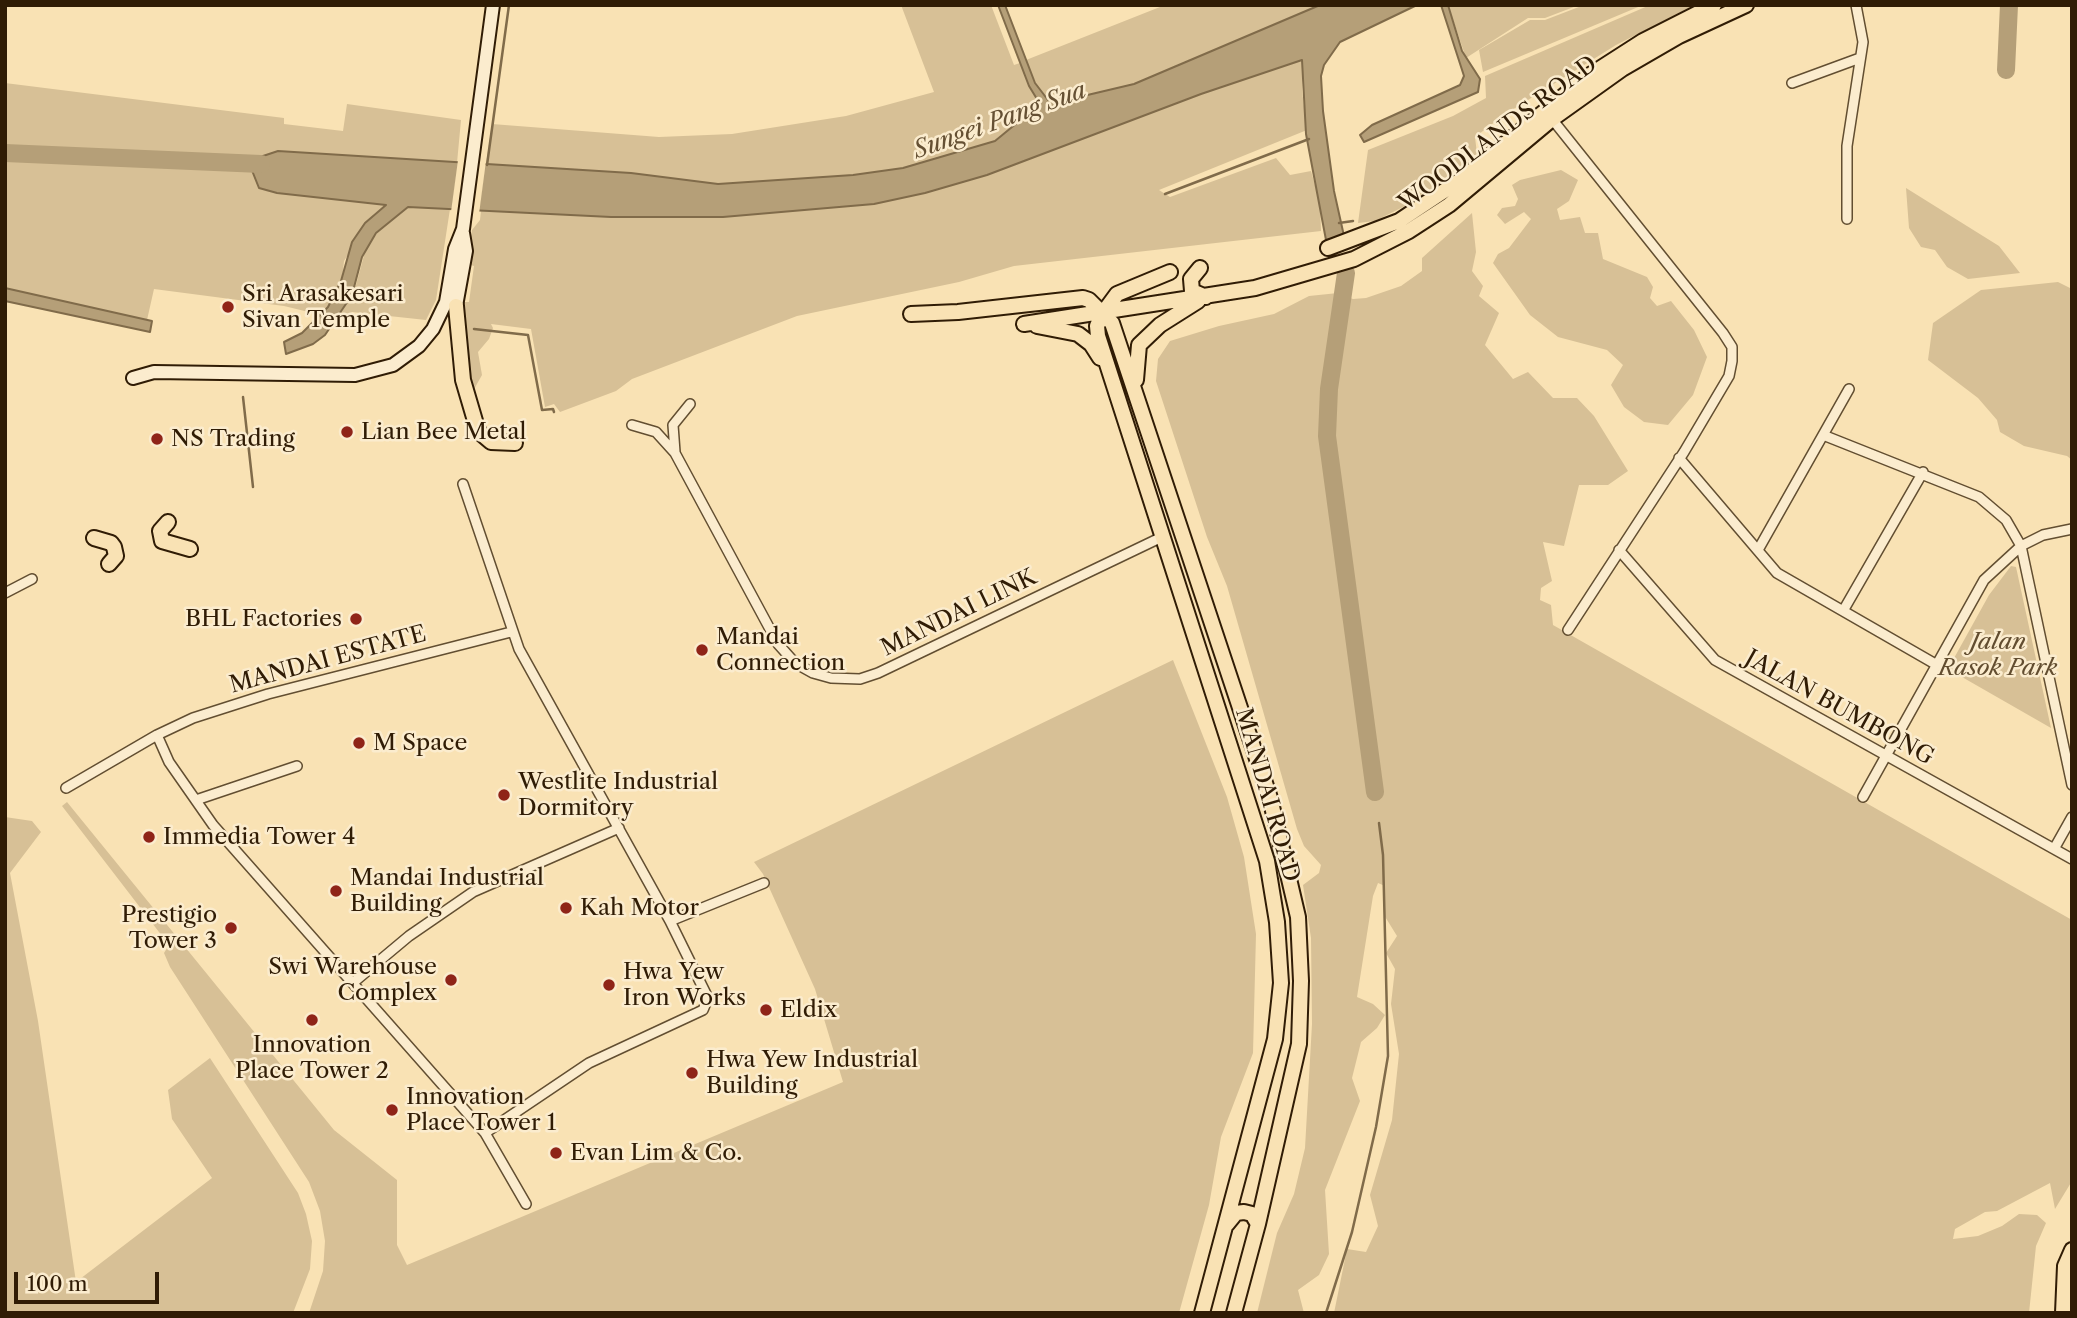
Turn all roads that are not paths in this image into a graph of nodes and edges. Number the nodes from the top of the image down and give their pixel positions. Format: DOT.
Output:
graph roads {
  1 [pos="493,5"];
  2 [pos="1714,5"];
  3 [pos="1746,5"];
  4 [pos="1856,5"];
  5 [pos="1860,58"];
  6 [pos="1792,83"];
  7 [pos="1552,119"];
  8 [pos="1847,219"];
  9 [pos="464,223"];
  10 [pos="1328,248"];
  11 [pos="1200,268"];
  12 [pos="1170,272"];
  13 [pos="1204,298"];
  14 [pos="456,306"];
  15 [pos="1103,313"];
  16 [pos="911,314"];
  17 [pos="1050,320"];
  18 [pos="1091,344"];
  19 [pos="134,378"];
  20 [pos="1111,381"];
  21 [pos="1849,389"];
  22 [pos="1136,396"];
  23 [pos="691,404"];
  24 [pos="632,425"];
  25 [pos="1823,435"];
  26 [pos="515,443"];
  27 [pos="676,453"];
  28 [pos="1679,458"];
  29 [pos="1923,472"];
  30 [pos="463,484"];
  31 [pos="168,522"];
  32 [pos="2072,530"];
  33 [pos="1164,536"];
  34 [pos="94,538"];
  35 [pos="2021,546"];
  36 [pos="190,549"];
  37 [pos="1619,550"];
  38 [pos="1758,550"];
  39 [pos="109,564"];
  40 [pos="32,579"];
  41 [pos="5,593"];
  42 [pos="1843,611"];
  43 [pos="1567,630"];
  44 [pos="511,632"];
  45 [pos="1937,665"];
  46 [pos="1239,703"];
  47 [pos="1225,726"];
  48 [pos="157,734"];
  49 [pos="1886,757"];
  50 [pos="297,766"];
  51 [pos="2072,785"];
  52 [pos="66,788"];
  53 [pos="1863,797"];
  54 [pos="195,800"];
  55 [pos="2072,817"];
  56 [pos="619,828"];
  57 [pos="2054,849"];
  58 [pos="2072,859"];
  59 [pos="764,883"];
  60 [pos="670,921"];
  61 [pos="354,982"];
  62 [pos="485,1133"];
  63 [pos="527,1204"];
  64 [pos="1258,1224"];
  65 [pos="1224,1228"];
  66 [pos="2072,1250"];
  67 [pos="1202,1313"];
  68 [pos="1234,1313"];
  69 [pos="2063,1313"];
  1 -- 9 [label="street"];
  2 -- 10 [label="main road, WOODLANDS ROAD"];
  3 -- 7 [label="main road, WOODLANDS ROAD"];
  4 -- 5 [label="street"];
  5 -- 6 [label="street"];
  5 -- 8 [label="street"];
  7 -- 13 [label="main road, WOODLANDS ROAD"];
  7 -- 28 [label="street"];
  9 -- 14 [label="street"];
  9 -- 19 [label="street"];
  11 -- 13 [label="main road"];
  12 -- 15 [label="main road"];
  13 -- 15 [label="main road, WOODLANDS ROAD"];
  13 -- 22 [label="main road"];
  14 -- 26 [label="main road"];
  15 -- 16 [label="main road"];
  15 -- 17 [label="main road, WOODLANDS ROAD"];
  15 -- 20 [label="main road"];
  15 -- 22 [label="main road, MANDAI ROAD"];
  17 -- 18 [label="main road"];
  17 -- 18 [label="main road, WOODLANDS ROAD"];
  18 -- 20 [label="main road"];
  20 -- 33 [label="main road, MANDAI ROAD"];
  21 -- 25 [label="street"];
  22 -- 46 [label="main road, MANDAI ROAD"];
  23 -- 27 [label="street"];
  24 -- 27 [label="street, MANDAI LINK"];
  25 -- 29 [label="street"];
  25 -- 38 [label="street"];
  27 -- 33 [label="street, MANDAI LINK"];
  28 -- 37 [label="street"];
  28 -- 38 [label="street"];
  29 -- 35 [label="street"];
  29 -- 42 [label="street"];
  30 -- 44 [label="street"];
  31 -- 36 [label="main road"];
  32 -- 35 [label="street"];
  33 -- 47 [label="main road, MANDAI ROAD"];
  34 -- 39 [label="main road"];
  35 -- 45 [label="street"];
  35 -- 51 [label="street"];
  37 -- 43 [label="street"];
  37 -- 49 [label="street, JALAN BUMBONG"];
  38 -- 42 [label="street"];
  40 -- 41 [label="street"];
  42 -- 45 [label="street"];
  44 -- 48 [label="street, MANDAI ESTATE"];
  44 -- 56 [label="street"];
  45 -- 49 [label="street"];
  46 -- 47 [label="main road"];
  46 -- 64 [label="main road, MANDAI ROAD"];
  47 -- 65 [label="main road, MANDAI ROAD"];
  48 -- 52 [label="street, MANDAI ESTATE"];
  48 -- 54 [label="street"];
  49 -- 53 [label="street"];
  49 -- 57 [label="street, JALAN BUMBONG"];
  50 -- 54 [label="street"];
  54 -- 61 [label="street"];
  55 -- 57 [label="street"];
  56 -- 60 [label="street"];
  56 -- 61 [label="street"];
  57 -- 58 [label="street, JALAN BUMBONG"];
  59 -- 60 [label="street"];
  60 -- 62 [label="street"];
  61 -- 62 [label="street"];
  62 -- 63 [label="street"];
  64 -- 65 [label="main road"];
  64 -- 68 [label="main road, MANDAI ROAD"];
  65 -- 67 [label="main road, MANDAI ROAD"];
  66 -- 69 [label="main road"];
}
